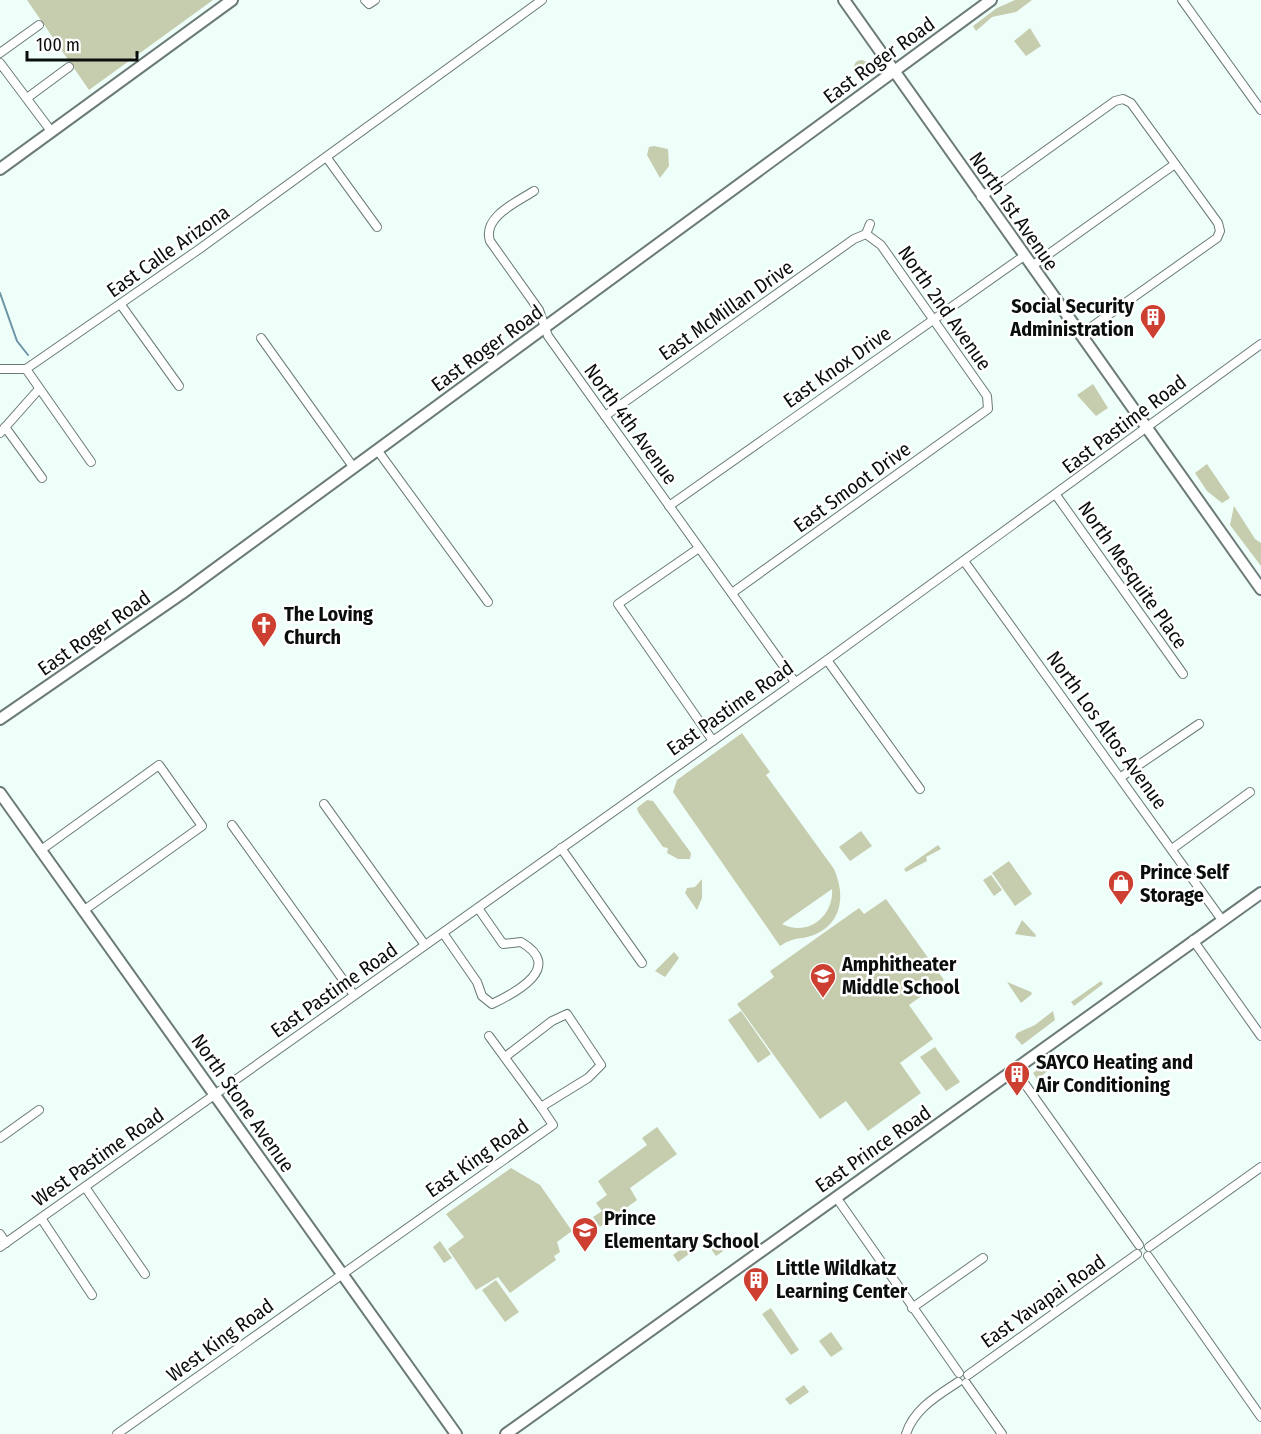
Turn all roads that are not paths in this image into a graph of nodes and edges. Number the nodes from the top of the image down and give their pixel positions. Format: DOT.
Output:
graph roads {
  1 [pos="232,0"];
  2 [pos="365,0"];
  3 [pos="375,0"];
  4 [pos="542,0"];
  5 [pos="844,0"];
  6 [pos="991,0"];
  7 [pos="1182,0"];
  8 [pos="39,25"];
  9 [pos="0,53"];
  10 [pos="69,67"];
  11 [pos="2,68"];
  12 [pos="894,71"];
  13 [pos="27,98"];
  14 [pos="1261,110"];
  15 [pos="51,131"];
  16 [pos="327,158"];
  17 [pos="1175,164"];
  18 [pos="0,170"];
  19 [pos="534,191"];
  20 [pos="981,197"];
  21 [pos="870,224"];
  22 [pos="377,227"];
  23 [pos="866,234"];
  24 [pos="1024,256"];
  25 [pos="1032,266"];
  26 [pos="121,305"];
  27 [pos="933,319"];
  28 [pos="546,327"];
  29 [pos="1080,335"];
  30 [pos="261,338"];
  31 [pos="1261,344"];
  32 [pos="0,369"];
  33 [pos="26,369"];
  34 [pos="179,386"];
  35 [pos="39,389"];
  36 [pos="991,405"];
  37 [pos="605,416"];
  38 [pos="1148,428"];
  39 [pos="2,430"];
  40 [pos="378,451"];
  41 [pos="91,462"];
  42 [pos="354,468"];
  43 [pos="42,478"];
  44 [pos="1056,495"];
  45 [pos="669,506"];
  46 [pos="699,548"];
  47 [pos="964,561"];
  48 [pos="1261,589"];
  49 [pos="732,593"];
  50 [pos="488,602"];
  51 [pos="827,660"];
  52 [pos="1183,674"];
  53 [pos="795,682"];
  54 [pos="0,720"];
  55 [pos="1199,724"];
  56 [pos="713,741"];
  57 [pos="1120,777"];
  58 [pos="920,789"];
  59 [pos="1250,792"];
  60 [pos="0,793"];
  61 [pos="324,804"];
  62 [pos="232,825"];
  63 [pos="561,848"];
  64 [pos="1172,849"];
  65 [pos="41,850"];
  66 [pos="1261,893"];
  67 [pos="478,908"];
  68 [pos="83,911"];
  69 [pos="1222,920"];
  70 [pos="443,933"];
  71 [pos="1193,940"];
  72 [pos="425,945"];
  73 [pos="642,963"];
  74 [pos="354,995"];
  75 [pos="489,1036"];
  76 [pos="1261,1036"];
  77 [pos="505,1057"];
  78 [pos="1015,1070"];
  79 [pos="214,1095"];
  80 [pos="541,1107"];
  81 [pos="39,1110"];
  82 [pos="0,1138"];
  83 [pos="1261,1167"];
  84 [pos="85,1187"];
  85 [pos="836,1197"];
  86 [pos="41,1218"];
  87 [pos="0,1234"];
  88 [pos="3,1245"];
  89 [pos="1139,1245"];
  90 [pos="1149,1247"];
  91 [pos="1137,1254"];
  92 [pos="1148,1256"];
  93 [pos="983,1258"];
  94 [pos="343,1273"];
  95 [pos="145,1274"];
  96 [pos="92,1295"];
  97 [pos="912,1308"];
  98 [pos="963,1378"];
  99 [pos="1261,1417"];
  100 [pos="117,1434"];
  101 [pos="456,1434"];
  102 [pos="506,1434"];
  103 [pos="906,1434"];
  104 [pos="1002,1434"];
  1 -- 15 [label="main road"];
  2 -- 3 [label="street"];
  4 -- 16 [label="street, East Calle Arizona"];
  5 -- 12 [label="main road, North 1st Avenue"];
  6 -- 12 [label="main road, East Roger Road"];
  7 -- 14 [label="street"];
  8 -- 9 [label="street"];
  10 -- 13 [label="street"];
  11 -- 13 [label="street"];
  12 -- 20 [label="main road, North 1st Avenue"];
  12 -- 28 [label="main road, East Roger Road"];
  13 -- 15 [label="street"];
  15 -- 18 [label="main road"];
  16 -- 22 [label="street"];
  16 -- 26 [label="street, East Calle Arizona"];
  17 -- 20 [label="street"];
  17 -- 25 [label="street"];
  17 -- 29 [label="street"];
  19 -- 28 [label="street, North 4th Avenue"];
  20 -- 24 [label="main road, North 1st Avenue"];
  21 -- 23 [label="street"];
  23 -- 27 [label="street, North 2nd Avenue"];
  23 -- 37 [label="street, East McMillan Drive"];
  24 -- 25 [label="main road, North 1st Avenue"];
  24 -- 27 [label="street, East Knox Drive"];
  25 -- 29 [label="main road, North 1st Avenue"];
  26 -- 33 [label="street, East Calle Arizona"];
  26 -- 34 [label="street"];
  27 -- 36 [label="street, North 2nd Avenue"];
  27 -- 45 [label="street, East Knox Drive"];
  28 -- 37 [label="street, North 4th Avenue"];
  28 -- 40 [label="main road, East Roger Road"];
  29 -- 38 [label="main road, North 1st Avenue"];
  30 -- 42 [label="street"];
  31 -- 38 [label="street, East Pastime Road"];
  32 -- 33 [label="street"];
  33 -- 35 [label="street"];
  35 -- 39 [label="street"];
  35 -- 41 [label="street"];
  36 -- 49 [label="street, East Smoot Drive"];
  37 -- 45 [label="street, North 4th Avenue"];
  38 -- 44 [label="street, East Pastime Road"];
  38 -- 48 [label="main road, North 1st Avenue"];
  39 -- 43 [label="street"];
  40 -- 42 [label="main road, East Roger Road"];
  40 -- 50 [label="street"];
  42 -- 54 [label="main road, East Roger Road"];
  44 -- 47 [label="street, East Pastime Road"];
  44 -- 52 [label="street, North Mesquite Place"];
  45 -- 46 [label="street, North 4th Avenue"];
  46 -- 49 [label="street, North 4th Avenue"];
  46 -- 56 [label="street"];
  47 -- 51 [label="street, East Pastime Road"];
  47 -- 57 [label="street, North Los Altos Avenue"];
  49 -- 53 [label="street, North 4th Avenue"];
  51 -- 53 [label="street, East Pastime Road"];
  51 -- 58 [label="street"];
  53 -- 56 [label="street, East Pastime Road"];
  55 -- 57 [label="street"];
  56 -- 63 [label="street, East Pastime Road"];
  57 -- 64 [label="street, North Los Altos Avenue"];
  59 -- 64 [label="street"];
  60 -- 65 [label="main road, North Stone Avenue"];
  61 -- 72 [label="street"];
  62 -- 74 [label="street"];
  63 -- 67 [label="street, East Pastime Road"];
  63 -- 73 [label="street"];
  64 -- 69 [label="street, North Los Altos Avenue"];
  65 -- 68 [label="main road, North Stone Avenue"];
  65 -- 68 [label="street"];
  66 -- 69 [label="main road, East Prince Road"];
  67 -- 70 [label="street, East Pastime Road"];
  67 -- 70 [label="street"];
  68 -- 79 [label="main road, North Stone Avenue"];
  69 -- 71 [label="main road, East Prince Road"];
  70 -- 72 [label="street, East Pastime Road"];
  71 -- 76 [label="street"];
  71 -- 78 [label="main road, East Prince Road"];
  72 -- 74 [label="street, East Pastime Road"];
  74 -- 79 [label="street, East Pastime Road"];
  75 -- 77 [label="street"];
  77 -- 80 [label="street"];
  77 -- 80 [label="street, East King Road"];
  78 -- 85 [label="main road, East Prince Road"];
  78 -- 89 [label="street"];
  79 -- 84 [label="street, West Pastime Road"];
  79 -- 94 [label="main road, North Stone Avenue"];
  80 -- 94 [label="street, East King Road"];
  81 -- 82 [label="street"];
  83 -- 90 [label="street"];
  84 -- 86 [label="street, West Pastime Road"];
  84 -- 95 [label="street"];
  85 -- 97 [label="street"];
  85 -- 102 [label="main road, East Prince Road"];
  86 -- 88 [label="street, West Pastime Road"];
  86 -- 96 [label="street"];
  87 -- 88 [label="street"];
  89 -- 90 [label="street"];
  89 -- 91 [label="street"];
  90 -- 92 [label="street"];
  91 -- 92 [label="street"];
  91 -- 98 [label="street, East Yavapai Road"];
  92 -- 99 [label="street"];
  93 -- 97 [label="street"];
  94 -- 100 [label="street, West King Road"];
  94 -- 101 [label="main road, North Stone Avenue"];
  97 -- 98 [label="street"];
  98 -- 103 [label="street, East Yavapai Road"];
  98 -- 104 [label="street"];
}
